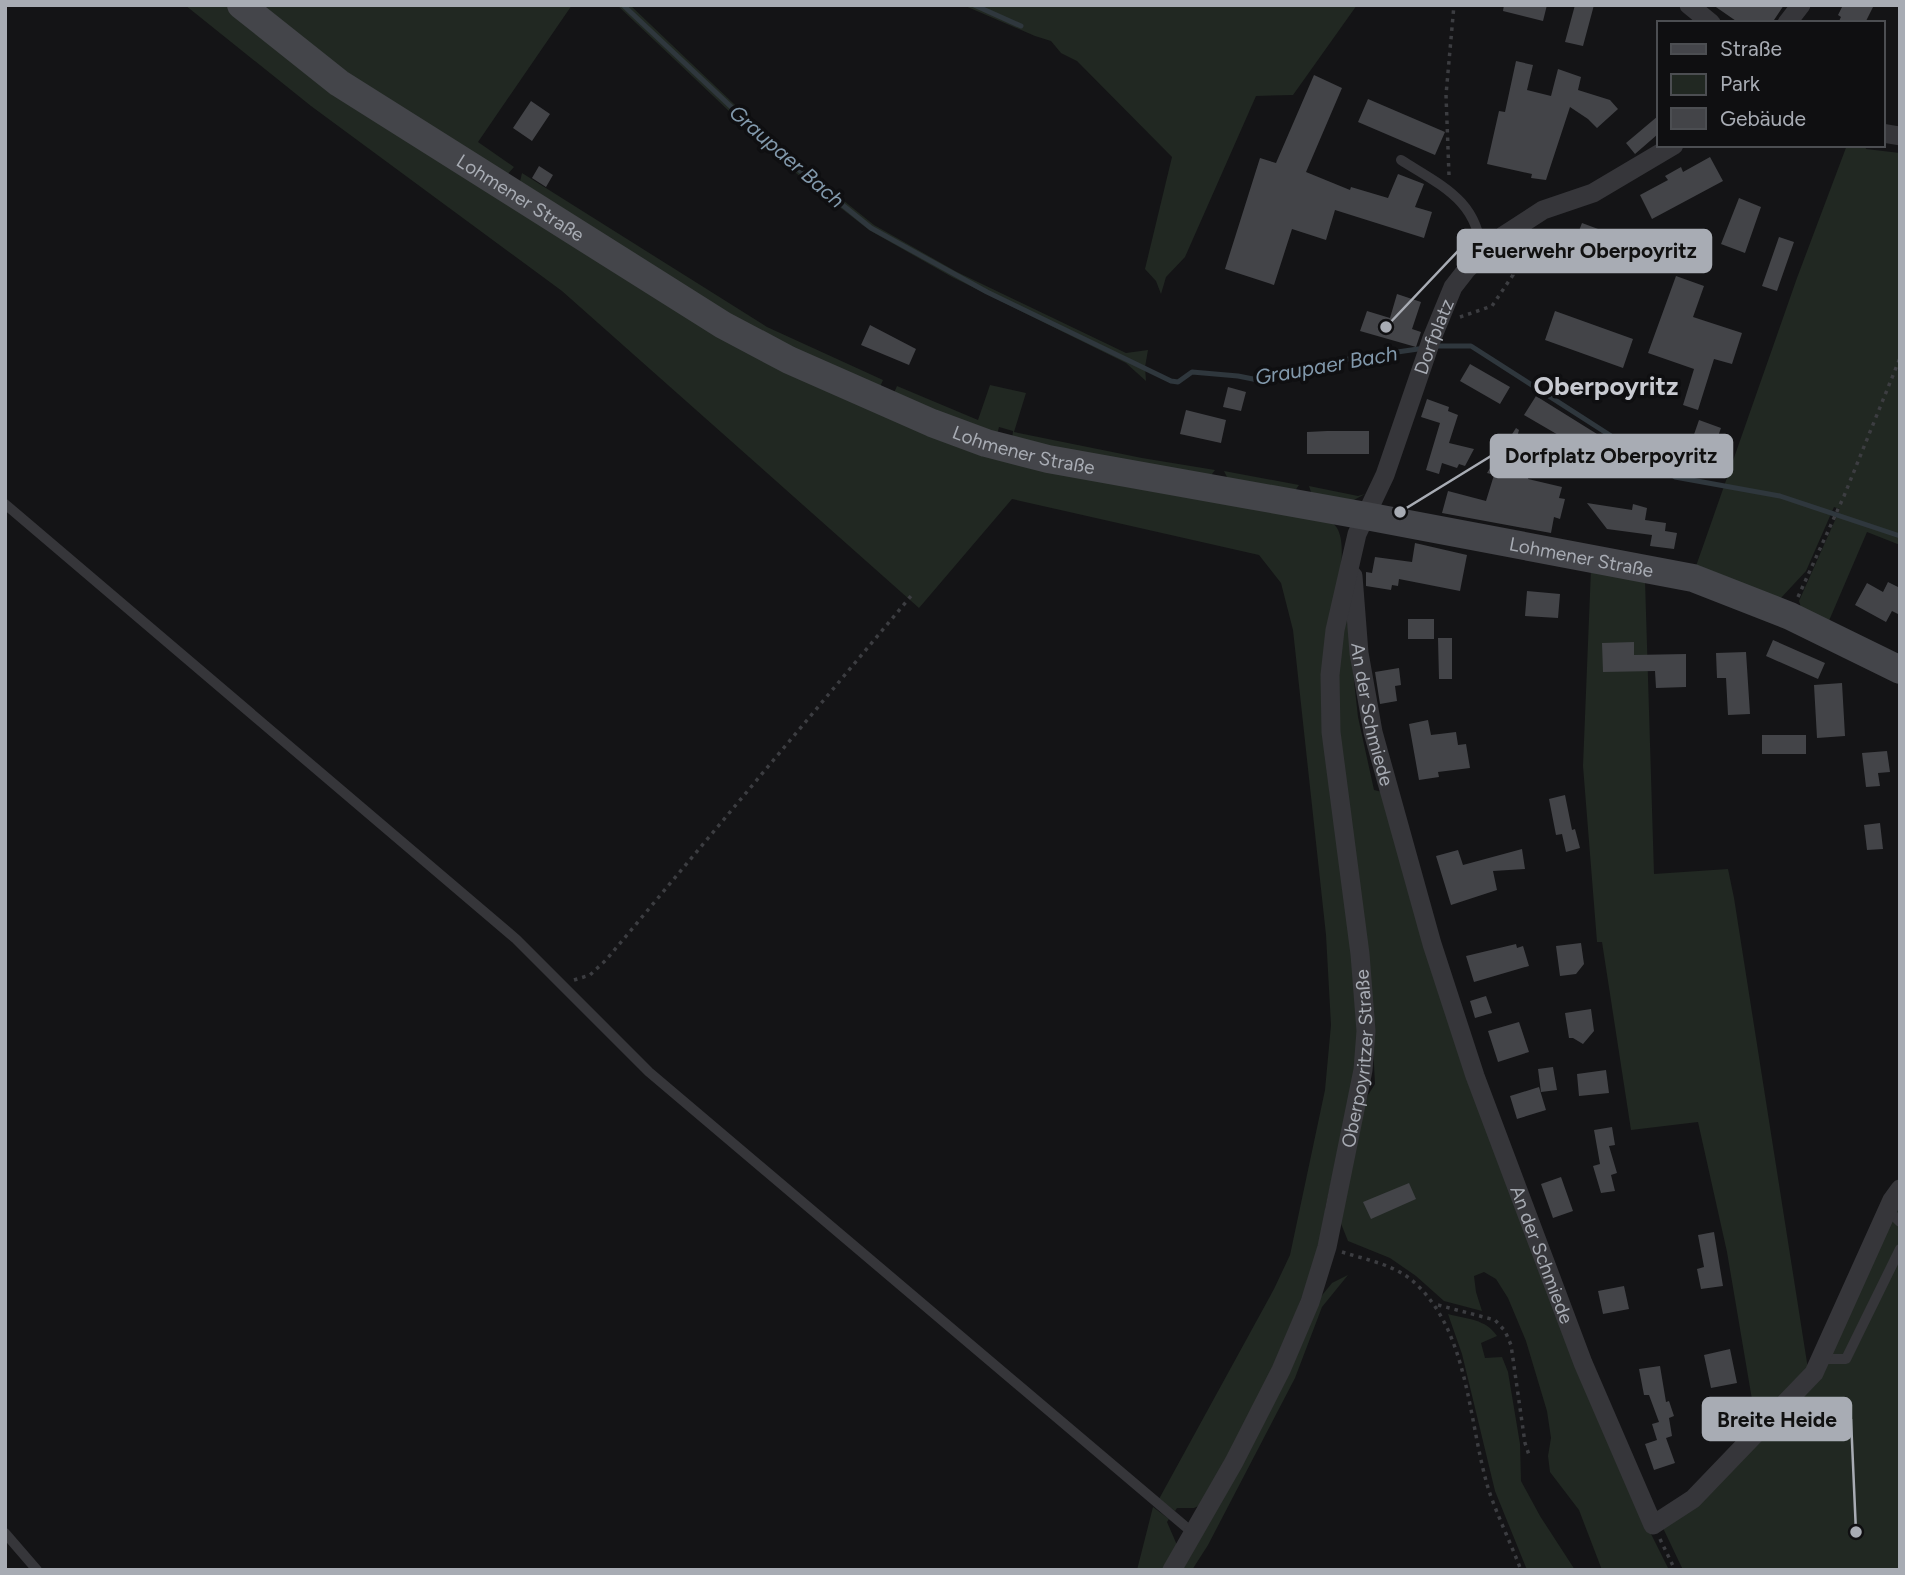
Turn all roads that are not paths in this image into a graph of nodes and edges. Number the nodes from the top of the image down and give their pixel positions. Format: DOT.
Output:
graph roads {
  1 [pos="241,5"];
  2 [pos="1689,5"];
  3 [pos="1801,5"];
  4 [pos="1709,21"];
  5 [pos="1789,21"];
  6 [pos="1671,147"];
  7 [pos="1401,160"];
  8 [pos="1481,255"];
  9 [pos="5,504"];
  10 [pos="1366,516"];
  11 [pos="1352,565"];
  12 [pos="1900,670"];
  13 [pos="1900,1189"];
  14 [pos="1894,1216"];
  15 [pos="1900,1249"];
  16 [pos="1821,1359"];
  17 [pos="5,1533"];
  18 [pos="1193,1533"];
  19 [pos="37,1570"];
  20 [pos="1172,1570"];
  1 -- 10 [label="main road, Lohmener Straße"];
  2 -- 4 [label="street"];
  3 -- 5 [label="street"];
  6 -- 8 [label="street, Dorfplatz"];
  7 -- 8 [label="lane"];
  8 -- 10 [label="street, Dorfplatz"];
  9 -- 18 [label="lane"];
  10 -- 11 [label="street, Oberpoyritzer Straße"];
  10 -- 12 [label="main road, Lohmener Straße"];
  11 -- 16 [label="street, An der Schmiede"];
  11 -- 18 [label="street, Oberpoyritzer Straße"];
  13 -- 14 [label="street"];
  14 -- 16 [label="street"];
  15 -- 16 [label="lane"];
  17 -- 19 [label="lane"];
  18 -- 20 [label="street, Oberpoyritzer Straße"];
}
